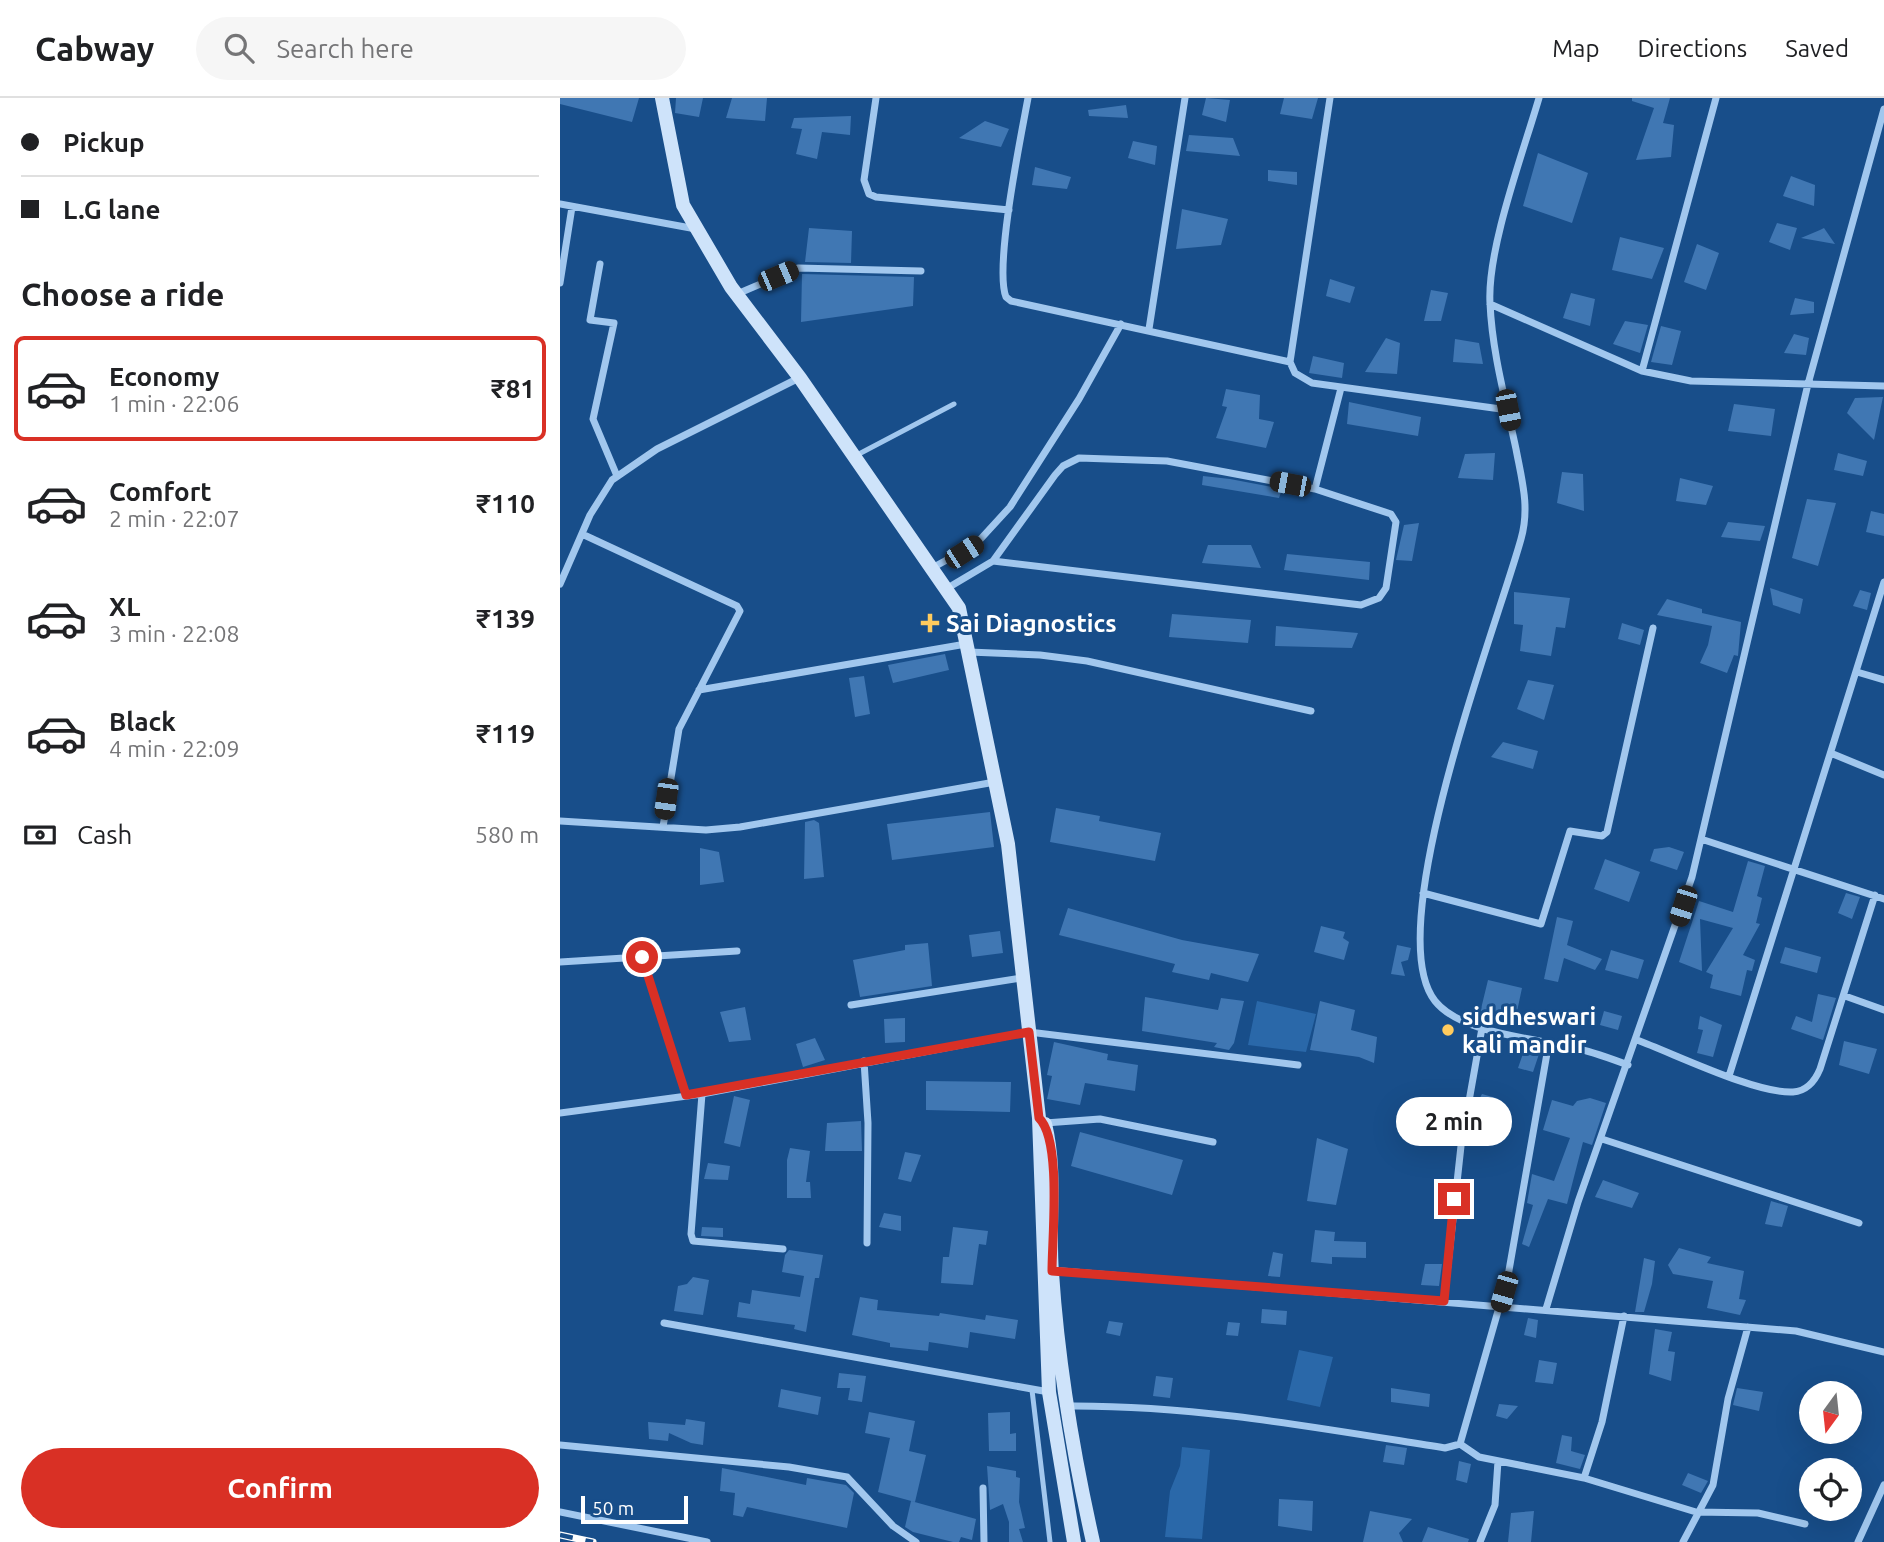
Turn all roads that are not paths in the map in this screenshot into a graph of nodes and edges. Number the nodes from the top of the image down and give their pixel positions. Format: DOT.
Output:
graph roads {
  1 [pos="663,98"];
  2 [pos="876,98"];
  3 [pos="1028,98"];
  4 [pos="1185,98"];
  5 [pos="1330,98"];
  6 [pos="1539,98"];
  7 [pos="1716,98"];
  8 [pos="1884,108"];
  9 [pos="560,204"];
  10 [pos="572,206"];
  11 [pos="1009,210"];
  12 [pos="697,229"];
  13 [pos="600,264"];
  14 [pos="921,271"];
  15 [pos="560,283"];
  16 [pos="736,295"];
  17 [pos="1490,304"];
  18 [pos="1121,324"];
  19 [pos="1149,329"];
  20 [pos="1290,362"];
  21 [pos="1642,371"];
  22 [pos="800,378"];
  23 [pos="1808,384"];
  24 [pos="1884,386"];
  25 [pos="1341,388"];
  26 [pos="954,404"];
  27 [pos="1508,410"];
  28 [pos="854,457"];
  29 [pos="617,476"];
  30 [pos="1315,489"];
  31 [pos="582,534"];
  32 [pos="993,561"];
  33 [pos="932,568"];
  34 [pos="1884,582"];
  35 [pos="560,584"];
  36 [pos="946,589"];
  37 [pos="1653,628"];
  38 [pos="967,648"];
  39 [pos="1857,671"];
  40 [pos="1884,680"];
  41 [pos="699,690"];
  42 [pos="1311,711"];
  43 [pos="1833,754"];
  44 [pos="1884,775"];
  45 [pos="995,782"];
  46 [pos="560,821"];
  47 [pos="663,827"];
  48 [pos="1701,839"];
  49 [pos="1793,867"];
  50 [pos="1423,894"];
  51 [pos="1875,895"];
  52 [pos="1884,899"];
  53 [pos="737,951"];
  54 [pos="642,957"];
  55 [pos="560,962"];
  56 [pos="1021,978"];
  57 [pos="1845,996"];
  58 [pos="851,1006"];
  59 [pos="1884,1010"];
  60 [pos="1482,1028"];
  61 [pos="1029,1032"];
  62 [pos="1637,1040"];
  63 [pos="1549,1042"];
  64 [pos="864,1061"];
  65 [pos="1298,1065"];
  66 [pos="1628,1065"];
  67 [pos="1729,1076"];
  68 [pos="702,1094"];
  69 [pos="686,1095"];
  70 [pos="560,1113"];
  71 [pos="1042,1121"];
  72 [pos="1602,1139"];
  73 [pos="1213,1142"];
  74 [pos="1859,1223"];
  75 [pos="867,1242"];
  76 [pos="783,1249"];
  77 [pos="1047,1269"];
  78 [pos="1444,1301"];
  79 [pos="1500,1307"];
  80 [pos="1546,1309"];
  81 [pos="1624,1315"];
  82 [pos="664,1323"];
  83 [pos="1748,1327"];
  84 [pos="1884,1352"];
  85 [pos="1032,1390"];
  86 [pos="1049,1392"];
  87 [pos="1068,1406"];
  88 [pos="1460,1444"];
  89 [pos="560,1445"];
  90 [pos="1498,1461"];
  91 [pos="1584,1478"];
  92 [pos="1884,1485"];
  93 [pos="983,1488"];
  94 [pos="560,1512"];
  95 [pos="1696,1512"];
  96 [pos="1805,1524"];
  97 [pos="707,1542"];
  98 [pos="916,1542"];
  99 [pos="984,1542"];
  100 [pos="1050,1542"];
  101 [pos="1074,1542"];
  102 [pos="1093,1542"];
  103 [pos="1480,1542"];
  104 [pos="1683,1542"];
  105 [pos="1858,1542"];
  1 -- 12 [label="main road"];
  2 -- 11 [label="street"];
  3 -- 11 [label="street"];
  4 -- 19 [label="street"];
  5 -- 20 [label="street"];
  6 -- 17 [label="street"];
  7 -- 21 [label="street"];
  8 -- 23 [label="street"];
  9 -- 10 [label="street"];
  10 -- 12 [label="street"];
  10 -- 15 [label="street"];
  11 -- 18 [label="street"];
  12 -- 16 [label="main road"];
  13 -- 29 [label="street"];
  14 -- 16 [label="street"];
  16 -- 22 [label="main road"];
  17 -- 21 [label="street"];
  17 -- 27 [label="street"];
  18 -- 19 [label="street"];
  18 -- 33 [label="street"];
  19 -- 20 [label="street"];
  20 -- 25 [label="street"];
  21 -- 23 [label="street"];
  22 -- 28 [label="main road"];
  22 -- 29 [label="street"];
  23 -- 24 [label="street"];
  23 -- 48 [label="street"];
  25 -- 27 [label="street"];
  25 -- 30 [label="street"];
  26 -- 28 [label="lane"];
  27 -- 50 [label="street"];
  28 -- 33 [label="main road"];
  29 -- 31 [label="street"];
  30 -- 32 [label="street"];
  30 -- 32 [label="street"];
  31 -- 35 [label="street"];
  31 -- 41 [label="street"];
  32 -- 36 [label="street"];
  33 -- 36 [label="main road"];
  34 -- 39 [label="street"];
  36 -- 38 [label="main road"];
  37 -- 50 [label="street"];
  38 -- 41 [label="street"];
  38 -- 42 [label="street"];
  38 -- 45 [label="main road"];
  39 -- 40 [label="street"];
  39 -- 43 [label="street"];
  41 -- 47 [label="street"];
  43 -- 44 [label="street"];
  43 -- 49 [label="street"];
  45 -- 47 [label="street"];
  45 -- 56 [label="main road"];
  46 -- 47 [label="street"];
  48 -- 49 [label="street"];
  48 -- 62 [label="street"];
  49 -- 51 [label="street"];
  49 -- 67 [label="street"];
  50 -- 60 [label="street"];
  51 -- 52 [label="street"];
  51 -- 57 [label="street"];
  53 -- 54 [label="street"];
  54 -- 55 [label="street"];
  54 -- 69 [label="street"];
  56 -- 58 [label="street"];
  56 -- 61 [label="main road"];
  57 -- 59 [label="street"];
  57 -- 67 [label="street"];
  60 -- 63 [label="street"];
  60 -- 78 [label="street"];
  61 -- 64 [label="street"];
  61 -- 65 [label="street"];
  61 -- 71 [label="main road"];
  62 -- 66 [label="street"];
  62 -- 67 [label="street"];
  63 -- 66 [label="street"];
  63 -- 79 [label="street"];
  64 -- 68 [label="street"];
  64 -- 75 [label="street"];
  66 -- 72 [label="street"];
  68 -- 69 [label="street"];
  68 -- 76 [label="street"];
  69 -- 70 [label="street"];
  71 -- 73 [label="street"];
  71 -- 77 [label="main road"];
  72 -- 74 [label="street"];
  72 -- 80 [label="street"];
  77 -- 78 [label="street"];
  77 -- 86 [label="main road"];
  77 -- 87 [label="main road"];
  78 -- 79 [label="street"];
  79 -- 80 [label="street"];
  79 -- 88 [label="street"];
  80 -- 81 [label="street"];
  81 -- 83 [label="street"];
  81 -- 91 [label="street"];
  82 -- 85 [label="street"];
  83 -- 84 [label="street"];
  83 -- 95 [label="street"];
  85 -- 86 [label="street"];
  85 -- 100 [label="lane"];
  86 -- 101 [label="main road"];
  87 -- 88 [label="street"];
  87 -- 102 [label="main road"];
  88 -- 90 [label="street"];
  89 -- 98 [label="street"];
  90 -- 91 [label="street"];
  90 -- 103 [label="street"];
  91 -- 95 [label="street"];
  92 -- 105 [label="street"];
  93 -- 99 [label="street"];
  94 -- 97 [label="street"];
  95 -- 96 [label="street"];
  95 -- 104 [label="street"];
}
